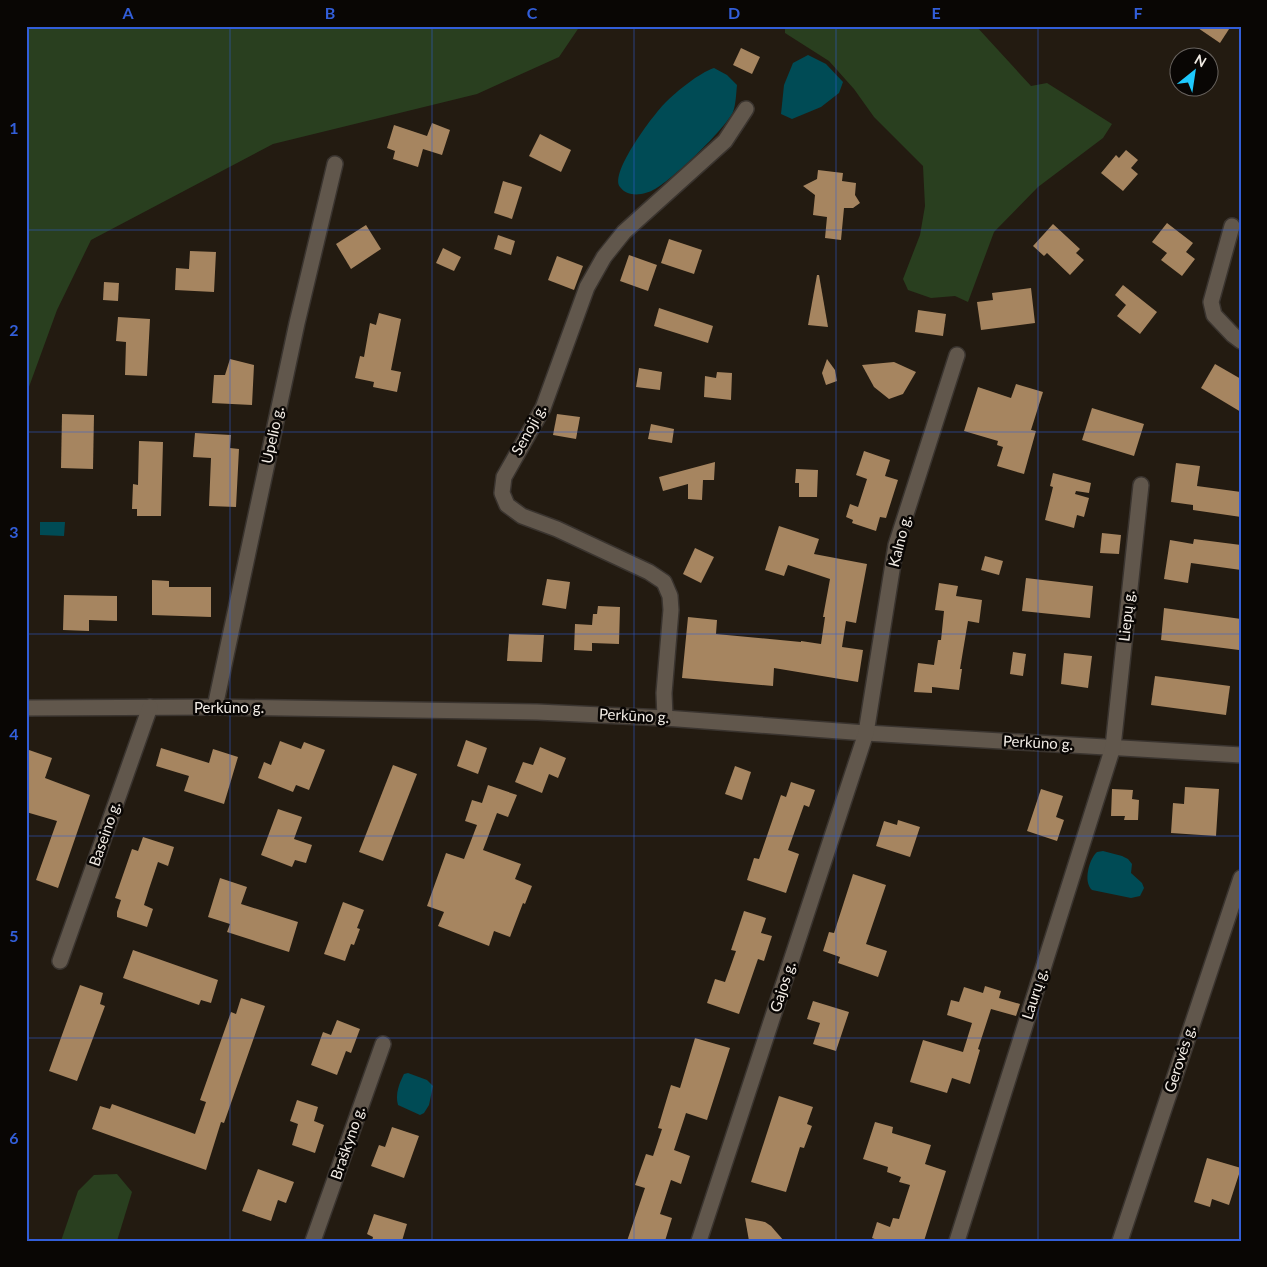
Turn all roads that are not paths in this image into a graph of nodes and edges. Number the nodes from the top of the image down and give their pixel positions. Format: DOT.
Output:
graph roads {
  1 [pos="746,109"];
  2 [pos="335,164"];
  3 [pos="1232,226"];
  4 [pos="1241,341"];
  5 [pos="957,355"];
  6 [pos="1141,485"];
  7 [pos="150,707"];
  8 [pos="215,707"];
  9 [pos="26,708"];
  10 [pos="665,718"];
  11 [pos="866,733"];
  12 [pos="1113,747"];
  13 [pos="1241,755"];
  14 [pos="1241,878"];
  15 [pos="60,961"];
  16 [pos="382,1044"];
  17 [pos="313,1241"];
  18 [pos="699,1241"];
  19 [pos="957,1241"];
  20 [pos="1120,1241"];
  1 -- 10 [label="street, Senoji g."];
  2 -- 8 [label="street, Upelio g."];
  3 -- 4 [label="street"];
  5 -- 11 [label="street, Kalno g."];
  6 -- 12 [label="street, Liepų g."];
  7 -- 8 [label="street, Perkūno g."];
  7 -- 9 [label="street, Perkūno g."];
  7 -- 15 [label="street, Baseino g."];
  8 -- 10 [label="street, Perkūno g."];
  10 -- 11 [label="street, Perkūno g."];
  11 -- 12 [label="street, Perkūno g."];
  11 -- 18 [label="street, Gajos g."];
  12 -- 13 [label="street, Perkūno g."];
  12 -- 19 [label="street, Laurų g."];
  14 -- 20 [label="street, Gerovės g."];
  16 -- 17 [label="street, Braškyno g."];
}
